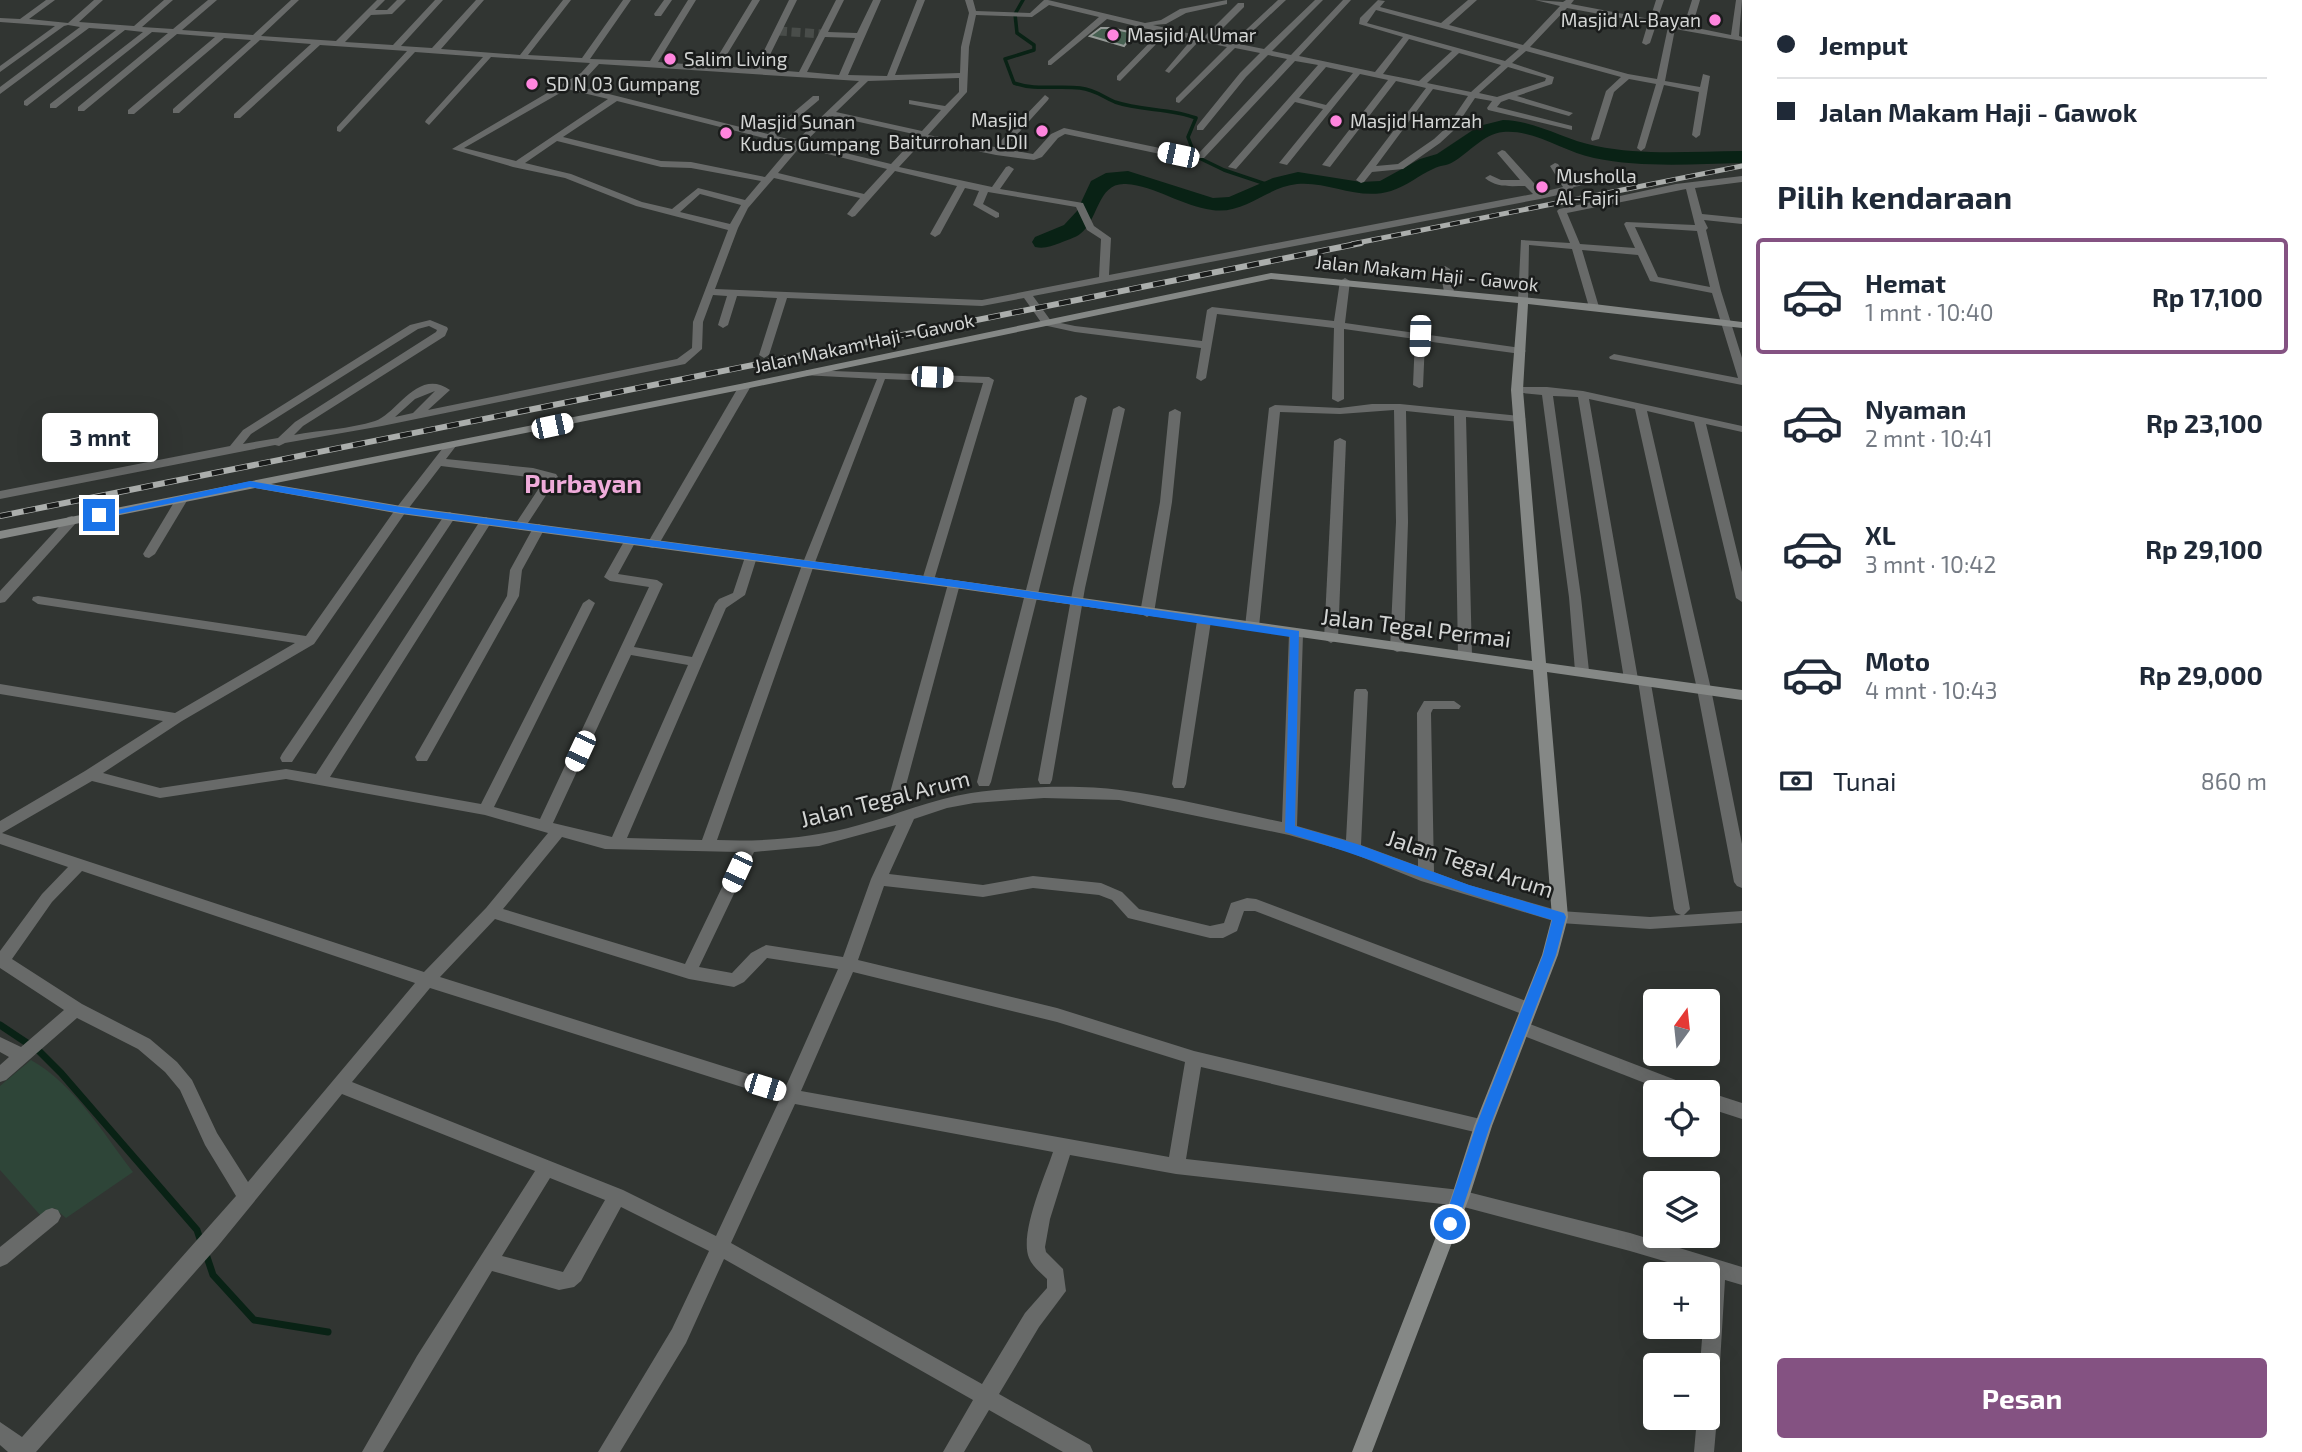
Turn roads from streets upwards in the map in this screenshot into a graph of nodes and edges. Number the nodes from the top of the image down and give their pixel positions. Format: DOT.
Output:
graph roads {
  1 [pos="51,0"];
  2 [pos="99,0"];
  3 [pos="169,0"];
  4 [pos="213,0"];
  5 [pos="295,0"];
  6 [pos="381,0"];
  7 [pos="402,0"];
  8 [pos="439,0"];
  9 [pos="480,0"];
  10 [pos="566,0"];
  11 [pos="627,0"];
  12 [pos="668,0"];
  13 [pos="692,0"];
  14 [pos="756,0"];
  15 [pos="793,0"];
  16 [pos="840,0"];
  17 [pos="877,0"];
  18 [pos="921,0"];
  19 [pos="970,0"];
  20 [pos="1282,0"];
  21 [pos="1319,0"];
  22 [pos="1347,0"];
  23 [pos="1474,0"];
  24 [pos="1539,0"];
  25 [pos="1660,0"];
  26 [pos="1696,0"];
  27 [pos="1740,0"];
  28 [pos="1221,1"];
  29 [pos="1568,2"];
  30 [pos="1244,3"];
  31 [pos="1379,4"];
  32 [pos="368,13"];
  33 [pos="973,13"];
  34 [pos="658,14"];
  35 [pos="1104,17"];
  36 [pos="0,20"];
  37 [pos="22,22"];
  38 [pos="1126,22"];
  39 [pos="1653,22"];
  40 [pos="62,24"];
  41 [pos="72,24"];
  42 [pos="86,26"];
  43 [pos="1443,26"];
  44 [pos="1672,26"];
  45 [pos="121,29"];
  46 [pos="1687,29"];
  47 [pos="134,30"];
  48 [pos="149,31"];
  49 [pos="1165,31"];
  50 [pos="176,32"];
  51 [pos="823,34"];
  52 [pos="222,35"];
  53 [pos="860,36"];
  54 [pos="1407,37"];
  55 [pos="256,38"];
  56 [pos="1202,39"];
  57 [pos="1739,39"];
  58 [pos="318,43"];
  59 [pos="1646,43"];
  60 [pos="338,44"];
  61 [pos="1233,45"];
  62 [pos="1526,47"];
  63 [pos="395,48"];
  64 [pos="412,50"];
  65 [pos="1458,50"];
  66 [pos="434,51"];
  67 [pos="1268,51"];
  68 [pos="489,55"];
  69 [pos="1291,57"];
  70 [pos="522,58"];
  71 [pos="584,61"];
  72 [pos="597,61"];
  73 [pos="1051,63"];
  74 [pos="653,64"];
  75 [pos="1324,64"];
  76 [pos="1507,64"];
  77 [pos="715,67"];
  78 [pos="1184,68"];
  79 [pos="0,70"];
  80 [pos="1194,70"];
  81 [pos="1359,70"];
  82 [pos="758,71"];
  83 [pos="803,73"];
  84 [pos="1204,73"];
  85 [pos="1378,74"];
  86 [pos="962,75"];
  87 [pos="843,76"];
  88 [pos="1628,76"];
  89 [pos="1706,76"];
  90 [pos="890,78"];
  91 [pos="1120,78"];
  92 [pos="1241,78"];
  93 [pos="1394,78"];
  94 [pos="866,79"];
  95 [pos="1422,83"];
  96 [pos="1660,83"];
  97 [pos="1266,84"];
  98 [pos="1432,85"];
  99 [pos="566,86"];
  100 [pos="1702,90"];
  101 [pos="0,91"];
  102 [pos="1474,93"];
  103 [pos="616,98"];
  104 [pos="1045,98"];
  105 [pos="1502,98"];
  106 [pos="816,99"];
  107 [pos="1292,99"];
  108 [pos="1179,100"];
  109 [pos="912,102"];
  110 [pos="27,103"];
  111 [pos="1219,104"];
  112 [pos="53,106"];
  113 [pos="1329,108"];
  114 [pos="81,109"];
  115 [pos="948,109"];
  116 [pos="1242,109"];
  117 [pos="176,111"];
  118 [pos="131,113"];
  119 [pos="829,113"];
  120 [pos="1569,113"];
  121 [pos="237,116"];
  122 [pos="429,122"];
  123 [pos="1200,128"];
  124 [pos="1569,128"];
  125 [pos="340,129"];
  126 [pos="1696,135"];
  127 [pos="771,136"];
  128 [pos="923,136"];
  129 [pos="556,138"];
  130 [pos="1595,139"];
  131 [pos="799,143"];
  132 [pos="1642,148"];
  133 [pos="996,152"];
  134 [pos="1502,153"];
  135 [pos="1284,163"];
  136 [pos="516,164"];
  137 [pos="1327,165"];
  138 [pos="1555,166"];
  139 [pos="895,167"];
  140 [pos="1233,167"];
  141 [pos="1009,169"];
  142 [pos="1371,169"];
  143 [pos="1616,176"];
  144 [pos="771,177"];
  145 [pos="1490,178"];
  146 [pos="1742,179"];
  147 [pos="1361,180"];
  148 [pos="1526,182"];
  149 [pos="962,185"];
  150 [pos="1690,187"];
  151 [pos="1569,188"];
  152 [pos="989,190"];
  153 [pos="1540,196"];
  154 [pos="866,197"];
  155 [pos="1616,200"];
  156 [pos="747,204"];
  157 [pos="672,214"];
  158 [pos="852,214"];
  159 [pos="996,215"];
  160 [pos="1698,216"];
  161 [pos="1742,221"];
  162 [pos="1629,224"];
  163 [pos="733,228"];
  164 [pos="1703,228"];
  165 [pos="935,234"];
  166 [pos="1576,246"];
  167 [pos="1643,252"];
  168 [pos="1445,269"];
  169 [pos="1104,279"];
  170 [pos="1345,281"];
  171 [pos="1716,291"];
  172 [pos="709,292"];
  173 [pos="1449,292"];
  174 [pos="733,294"];
  175 [pos="1027,295"];
  176 [pos="782,297"];
  177 [pos="1523,300"];
  178 [pos="1594,307"];
  179 [pos="1047,323"];
  180 [pos="723,325"];
  181 [pos="1339,325"];
  182 [pos="1742,325"];
  183 [pos="1731,333"];
  184 [pos="1420,336"];
  185 [pos="1205,345"];
  186 [pos="1521,351"];
  187 [pos="764,355"];
  188 [pos="1614,357"];
  189 [pos="807,373"];
  190 [pos="1742,376"];
  191 [pos="1200,378"];
  192 [pos="881,381"];
  193 [pos="1742,382"];
  194 [pos="745,386"];
  195 [pos="1419,386"];
  196 [pos="1517,390"];
  197 [pos="1547,390"];
  198 [pos="1583,394"];
  199 [pos="1082,398"];
  200 [pos="1338,399"];
  201 [pos="1400,407"];
  202 [pos="1640,407"];
  203 [pos="1119,409"];
  204 [pos="1175,412"];
  205 [pos="1460,413"];
  206 [pos="415,416"];
  207 [pos="1520,419"];
  208 [pos="1699,420"];
  209 [pos="382,423"];
  210 [pos="1742,429"];
  211 [pos="1340,441"];
  212 [pos="279,443"];
  213 [pos="450,446"];
  214 [pos="235,449"];
  215 [pos="438,462"];
  216 [pos="250,484"];
  217 [pos="0,495"];
  218 [pos="181,499"];
  219 [pos="401,510"];
  220 [pos="450,516"];
  221 [pos="72,520"];
  222 [pos="486,521"];
  223 [pos="520,526"];
  224 [pos="539,528"];
  225 [pos="0,535"];
  226 [pos="630,541"];
  227 [pos="653,544"];
  228 [pos="149,554"];
  229 [pos="751,557"];
  230 [pos="808,565"];
  231 [pos="928,580"];
  232 [pos="954,584"];
  233 [pos="1032,596"];
  234 [pos="1742,598"];
  235 [pos="0,599"];
  236 [pos="38,600"];
  237 [pos="589,603"];
  238 [pos="1079,603"];
  239 [pos="1147,612"];
  240 [pos="1204,621"];
  241 [pos="1252,627"];
  242 [pos="1296,634"];
  243 [pos="1331,639"];
  244 [pos="309,641"];
  245 [pos="1397,648"];
  246 [pos="628,650"];
  247 [pos="1465,656"];
  248 [pos="696,662"];
  249 [pos="1538,664"];
  250 [pos="1582,671"];
  251 [pos="1638,680"];
  252 [pos="0,689"];
  253 [pos="1704,690"];
  254 [pos="1361,692"];
  255 [pos="1742,695"];
  256 [pos="1454,706"];
  257 [pos="177,718"];
  258 [pos="422,757"];
  259 [pos="287,758"];
  260 [pos="90,775"];
  261 [pos="320,780"];
  262 [pos="1045,780"];
  263 [pos="984,782"];
  264 [pos="1180,785"];
  265 [pos="895,800"];
  266 [pos="485,810"];
  267 [pos="908,815"];
  268 [pos="0,828"];
  269 [pos="552,828"];
  270 [pos="1289,829"];
  271 [pos="0,838"];
  272 [pos="617,844"];
  273 [pos="708,846"];
  274 [pos="749,847"];
  275 [pos="1353,848"];
  276 [pos="79,865"];
  277 [pos="1426,877"];
  278 [pos="879,879"];
  279 [pos="1742,882"];
  280 [pos="1682,909"];
  281 [pos="492,912"];
  282 [pos="1560,917"];
  283 [pos="1742,918"];
  284 [pos="1,960"];
  285 [pos="848,964"];
  286 [pos="689,972"];
  287 [pos="427,980"];
  288 [pos="76,1009"];
  289 [pos="1528,1009"];
  290 [pos="1522,1027"];
  291 [pos="0,1044"];
  292 [pos="29,1051"];
  293 [pos="1194,1058"];
  294 [pos="0,1075"];
  295 [pos="1657,1080"];
  296 [pos="339,1085"];
  297 [pos="791,1095"];
  298 [pos="1720,1104"];
  299 [pos="1742,1111"];
  300 [pos="1483,1126"];
  301 [pos="1064,1146"];
  302 [pos="1176,1166"];
  303 [pos="546,1169"];
  304 [pos="617,1196"];
  305 [pos="247,1197"];
  306 [pos="1460,1198"];
  307 [pos="52,1216"];
  308 [pos="720,1247"];
  309 [pos="0,1258"];
  310 [pos="488,1261"];
  311 [pos="1694,1262"];
  312 [pos="1720,1270"];
  313 [pos="1742,1276"];
  314 [pos="985,1396"];
  315 [pos="1706,1430"];
  316 [pos="0,1432"];
  317 [pos="23,1452"];
  318 [pos="372,1452"];
  319 [pos="608,1452"];
  320 [pos="953,1452"];
  321 [pos="1083,1452"];
  322 [pos="1362,1452"];
  323 [pos="1704,1452"];
  1 -- 37 [label="street"];
  2 -- 41 [label="street"];
  3 -- 47 [label="street"];
  4 -- 50 [label="street"];
  5 -- 55 [label="street"];
  6 -- 32 [label="street"];
  7 -- 32 [label="street"];
  8 -- 63 [label="street"];
  9 -- 66 [label="street"];
  10 -- 70 [label="street"];
  11 -- 71 [label="street"];
  12 -- 34 [label="street"];
  13 -- 74 [label="street"];
  14 -- 77 [label="street"];
  15 -- 82 [label="street"];
  16 -- 51 [label="street"];
  17 -- 53 [label="street"];
  18 -- 90 [label="street"];
  19 -- 33 [label="street"];
  20 -- 61 [label="street"];
  21 -- 67 [label="street"];
  22 -- 69 [label="street"];
  23 -- 43 [label="street"];
  24 -- 29 [label="street"];
  25 -- 39 [label="street"];
  26 -- 46 [label="street"];
  27 -- 57 [label="street"];
  28 -- 30 [label="street"];
  28 -- 38 [label="street"];
  29 -- 39 [label="street"];
  29 -- 62 [label="street"];
  30 -- 56 [label="street"];
  31 -- 43 [label="street"];
  31 -- 54 [label="street"];
  32 -- 60 [label="street"];
  33 -- 35 [label="street"];
  33 -- 86 [label="street"];
  35 -- 38 [label="street"];
  35 -- 73 [label="street"];
  36 -- 37 [label="street"];
  37 -- 40 [label="street"];
  38 -- 49 [label="street"];
  39 -- 44 [label="street"];
  39 -- 59 [label="street"];
  40 -- 41 [label="street"];
  40 -- 79 [label="street"];
  41 -- 42 [label="street"];
  42 -- 45 [label="street"];
  42 -- 101 [label="street"];
  43 -- 62 [label="street"];
  44 -- 46 [label="street"];
  44 -- 96 [label="street"];
  45 -- 47 [label="street"];
  45 -- 110 [label="street"];
  46 -- 57 [label="street"];
  47 -- 48 [label="street"];
  48 -- 50 [label="street"];
  48 -- 112 [label="street"];
  49 -- 56 [label="street"];
  49 -- 91 [label="street"];
  50 -- 52 [label="street"];
  50 -- 114 [label="street"];
  51 -- 53 [label="street"];
  51 -- 83 [label="street"];
  52 -- 55 [label="street"];
  52 -- 118 [label="street"];
  53 -- 87 [label="street"];
  54 -- 65 [label="street"];
  54 -- 85 [label="street"];
  55 -- 58 [label="street"];
  55 -- 117 [label="street"];
  56 -- 61 [label="street"];
  56 -- 78 [label="street"];
  58 -- 60 [label="street"];
  58 -- 121 [label="street"];
  60 -- 63 [label="street"];
  61 -- 67 [label="street"];
  61 -- 84 [label="street"];
  62 -- 76 [label="street"];
  62 -- 88 [label="street"];
  63 -- 64 [label="street"];
  64 -- 66 [label="street"];
  64 -- 125 [label="street"];
  65 -- 76 [label="street"];
  65 -- 95 [label="street"];
  66 -- 68 [label="street"];
  67 -- 69 [label="street"];
  67 -- 92 [label="street"];
  68 -- 70 [label="street"];
  68 -- 122 [label="street"];
  69 -- 75 [label="street"];
  69 -- 97 [label="street"];
  70 -- 71 [label="street"];
  71 -- 72 [label="street"];
  72 -- 74 [label="street"];
  72 -- 99 [label="street"];
  74 -- 77 [label="street"];
  75 -- 81 [label="street"];
  75 -- 107 [label="street"];
  76 -- 102 [label="street"];
  76 -- 105 [label="street"];
  77 -- 82 [label="street"];
  80 -- 84 [label="street"];
  81 -- 85 [label="street"];
  81 -- 113 [label="street"];
  82 -- 83 [label="street"];
  83 -- 87 [label="street"];
  84 -- 108 [label="street"];
  85 -- 93 [label="street"];
  86 -- 90 [label="street"];
  86 -- 115 [label="street"];
  87 -- 94 [label="street"];
  88 -- 96 [label="street"];
  88 -- 130 [label="street"];
  89 -- 100 [label="street"];
  90 -- 94 [label="street"];
  92 -- 97 [label="street"];
  92 -- 111 [label="street"];
  93 -- 95 [label="street"];
  93 -- 137 [label="street"];
  94 -- 119 [label="street"];
  95 -- 98 [label="street"];
  96 -- 100 [label="street"];
  96 -- 132 [label="street"];
  97 -- 116 [label="street"];
  98 -- 102 [label="street"];
  98 -- 142 [label="street"];
  99 -- 103 [label="street"];
  99 -- 136 [label="street"];
  100 -- 126 [label="street"];
  102 -- 105 [label="street"];
  102 -- 142 [label="street"];
  103 -- 127 [label="street"];
  103 -- 129 [label="street"];
  104 -- 133 [label="street"];
  105 -- 120 [label="street"];
  105 -- 124 [label="street"];
  106 -- 127 [label="street"];
  107 -- 113 [label="street"];
  107 -- 140 [label="street"];
  109 -- 115 [label="street"];
  111 -- 116 [label="street"];
  111 -- 123 [label="street"];
  113 -- 135 [label="street"];
  115 -- 128 [label="street"];
  116 -- 133 [label="street"];
  119 -- 128 [label="street"];
  119 -- 131 [label="street"];
  127 -- 131 [label="street"];
  128 -- 133 [label="street"];
  128 -- 139 [label="street"];
  129 -- 136 [label="street"];
  129 -- 144 [label="street"];
  131 -- 139 [label="street"];
  131 -- 144 [label="street"];
  134 -- 148 [label="street"];
  136 -- 157 [label="street"];
  138 -- 151 [label="street"];
  139 -- 149 [label="street"];
  139 -- 154 [label="street"];
  141 -- 152 [label="street"];
  142 -- 147 [label="street"];
  143 -- 151 [label="street"];
  144 -- 154 [label="street"];
  144 -- 156 [label="street"];
  145 -- 148 [label="street"];
  146 -- 150 [label="street"];
  148 -- 153 [label="street"];
  149 -- 152 [label="street"];
  149 -- 165 [label="street"];
  150 -- 155 [label="street"];
  150 -- 160 [label="street"];
  151 -- 153 [label="street"];
  152 -- 159 [label="street"];
  152 -- 169 [label="street"];
  153 -- 169 [label="street"];
  154 -- 158 [label="street"];
  155 -- 162 [label="street"];
  155 -- 166 [label="street"];
  156 -- 157 [label="street"];
  156 -- 163 [label="street"];
  157 -- 163 [label="street"];
  160 -- 161 [label="street"];
  160 -- 164 [label="street"];
  162 -- 164 [label="street"];
  162 -- 167 [label="street"];
  163 -- 172 [label="street"];
  164 -- 171 [label="street"];
  166 -- 167 [label="street"];
  166 -- 177 [label="street"];
  166 -- 178 [label="street"];
  167 -- 171 [label="street"];
  168 -- 173 [label="street"];
  169 -- 175 [label="street"];
  170 -- 173 [label="street, Jalan Makam Haji - Gawok"];
  170 -- 179 [label="street, Jalan Makam Haji - Gawok"];
  170 -- 181 [label="street"];
  171 -- 183 [label="street"];
  172 -- 174 [label="street"];
  172 -- 206 [label="street"];
  173 -- 177 [label="street, Jalan Makam Haji - Gawok"];
  174 -- 176 [label="street"];
  174 -- 180 [label="street"];
  175 -- 176 [label="street"];
  175 -- 179 [label="street"];
  176 -- 187 [label="street"];
  177 -- 178 [label="street, Jalan Makam Haji - Gawok"];
  177 -- 186 [label="street"];
  178 -- 183 [label="street, Jalan Makam Haji - Gawok"];
  179 -- 185 [label="street"];
  179 -- 189 [label="street, Jalan Makam Haji - Gawok"];
  181 -- 184 [label="street"];
  181 -- 185 [label="street"];
  181 -- 200 [label="street"];
  182 -- 183 [label="street, Jalan Makam Haji - Gawok"];
  183 -- 190 [label="street"];
  184 -- 186 [label="street"];
  184 -- 195 [label="street"];
  185 -- 191 [label="street"];
  186 -- 196 [label="street"];
  188 -- 193 [label="street"];
  189 -- 194 [label="street, Jalan Makam Haji - Gawok"];
  189 -- 231 [label="street"];
  192 -- 230 [label="street"];
  194 -- 213 [label="street, Jalan Makam Haji - Gawok"];
  194 -- 227 [label="street"];
  196 -- 197 [label="street"];
  196 -- 207 [label="street"];
  197 -- 198 [label="street"];
  197 -- 250 [label="street"];
  198 -- 202 [label="street"];
  198 -- 251 [label="street"];
  199 -- 233 [label="street"];
  201 -- 205 [label="street"];
  201 -- 241 [label="street"];
  201 -- 245 [label="street"];
  202 -- 208 [label="street"];
  202 -- 253 [label="street"];
  203 -- 238 [label="street"];
  204 -- 239 [label="street"];
  205 -- 207 [label="street"];
  205 -- 247 [label="street"];
  206 -- 209 [label="street"];
  206 -- 209 [label="street"];
  207 -- 249 [label="street"];
  208 -- 210 [label="street"];
  208 -- 234 [label="street"];
  209 -- 212 [label="street"];
  211 -- 243 [label="street"];
  212 -- 214 [label="street"];
  212 -- 214 [label="street"];
  213 -- 215 [label="street"];
  213 -- 216 [label="street, Jalan Makam Haji - Gawok"];
  214 -- 217 [label="street"];
  215 -- 219 [label="street"];
  215 -- 223 [label="street"];
  216 -- 218 [label="street, Jalan Makam Haji - Gawok"];
  216 -- 219 [label="street, Jalan Tegal Permai"];
  218 -- 221 [label="street, Jalan Makam Haji - Gawok"];
  218 -- 228 [label="street"];
  219 -- 220 [label="street, Jalan Tegal Permai"];
  219 -- 244 [label="street"];
  220 -- 222 [label="street, Jalan Tegal Permai"];
  220 -- 259 [label="street"];
  221 -- 225 [label="street, Jalan Makam Haji - Gawok"];
  221 -- 235 [label="street"];
  222 -- 223 [label="street, Jalan Tegal Permai"];
  222 -- 261 [label="street"];
  223 -- 224 [label="street, Jalan Tegal Permai"];
  224 -- 226 [label="street, Jalan Tegal Permai"];
  224 -- 258 [label="street"];
  226 -- 227 [label="street, Jalan Tegal Permai"];
  226 -- 246 [label="street"];
  227 -- 229 [label="street, Jalan Tegal Permai"];
  229 -- 230 [label="street, Jalan Tegal Permai"];
  229 -- 248 [label="street"];
  230 -- 231 [label="street, Jalan Tegal Permai"];
  230 -- 273 [label="street"];
  231 -- 232 [label="street, Jalan Tegal Permai"];
  232 -- 233 [label="street, Jalan Tegal Permai"];
  232 -- 265 [label="street"];
  233 -- 238 [label="street, Jalan Tegal Permai"];
  233 -- 263 [label="street"];
  236 -- 244 [label="street"];
  237 -- 266 [label="street"];
  238 -- 239 [label="street, Jalan Tegal Permai"];
  238 -- 262 [label="street"];
  239 -- 240 [label="street, Jalan Tegal Permai"];
  240 -- 241 [label="street, Jalan Tegal Permai"];
  240 -- 264 [label="street"];
  241 -- 242 [label="street, Jalan Tegal Permai"];
  242 -- 243 [label="street, Jalan Tegal Permai"];
  242 -- 270 [label="street"];
  243 -- 245 [label="street, Jalan Tegal Permai"];
  244 -- 257 [label="street"];
  245 -- 247 [label="street, Jalan Tegal Permai"];
  246 -- 248 [label="street"];
  246 -- 269 [label="street"];
  247 -- 249 [label="street, Jalan Tegal Permai"];
  248 -- 272 [label="street"];
  249 -- 250 [label="street, Jalan Tegal Permai"];
  249 -- 282 [label="street"];
  250 -- 251 [label="street, Jalan Tegal Permai"];
  251 -- 253 [label="street, Jalan Tegal Permai"];
  251 -- 280 [label="street"];
  252 -- 257 [label="street"];
  253 -- 255 [label="street, Jalan Tegal Permai"];
  253 -- 279 [label="street"];
  254 -- 275 [label="street"];
  256 -- 277 [label="street"];
  257 -- 260 [label="street"];
  260 -- 261 [label="street, Jalan Tegal Arum"];
  260 -- 268 [label="street"];
  261 -- 266 [label="street, Jalan Tegal Arum"];
  266 -- 269 [label="street, Jalan Tegal Arum"];
  267 -- 270 [label="street, Jalan Tegal Arum"];
  267 -- 274 [label="street, Jalan Tegal Arum"];
  267 -- 278 [label="street"];
  269 -- 272 [label="street, Jalan Tegal Arum"];
  269 -- 281 [label="street"];
  270 -- 275 [label="street, Jalan Tegal Arum"];
  271 -- 276 [label="street"];
  272 -- 273 [label="street, Jalan Tegal Arum"];
  273 -- 274 [label="street, Jalan Tegal Arum"];
  274 -- 286 [label="street"];
  275 -- 277 [label="street, Jalan Tegal Arum"];
  276 -- 284 [label="street"];
  276 -- 287 [label="street"];
  277 -- 282 [label="street, Jalan Tegal Arum"];
  278 -- 285 [label="street"];
  278 -- 289 [label="street"];
  281 -- 286 [label="street"];
  281 -- 287 [label="street"];
  282 -- 283 [label="street, Jalan Tegal Arum"];
  282 -- 289 [label="street"];
  284 -- 288 [label="street"];
  285 -- 286 [label="street"];
  285 -- 293 [label="street"];
  285 -- 297 [label="street"];
  287 -- 296 [label="street"];
  287 -- 297 [label="street"];
  288 -- 292 [label="street"];
  288 -- 305 [label="street"];
  289 -- 290 [label="street"];
  290 -- 295 [label="street"];
  290 -- 300 [label="street"];
  291 -- 292 [label="street"];
  292 -- 294 [label="street"];
  293 -- 300 [label="street"];
  293 -- 302 [label="street"];
  296 -- 303 [label="street"];
  296 -- 305 [label="street"];
  297 -- 301 [label="street"];
  297 -- 308 [label="street"];
  298 -- 299 [label="street"];
  300 -- 306 [label="street"];
  301 -- 302 [label="street"];
  301 -- 314 [label="street"];
  302 -- 306 [label="street"];
  303 -- 304 [label="street"];
  303 -- 310 [label="street"];
  304 -- 308 [label="street"];
  304 -- 310 [label="street"];
  305 -- 317 [label="street"];
  306 -- 311 [label="street"];
  306 -- 322 [label="street"];
  307 -- 309 [label="street"];
  308 -- 314 [label="street"];
  308 -- 319 [label="street"];
  310 -- 318 [label="street"];
  312 -- 313 [label="street"];
  314 -- 320 [label="street"];
  314 -- 321 [label="street"];
  315 -- 323 [label="street"];
  316 -- 317 [label="street"];
}
